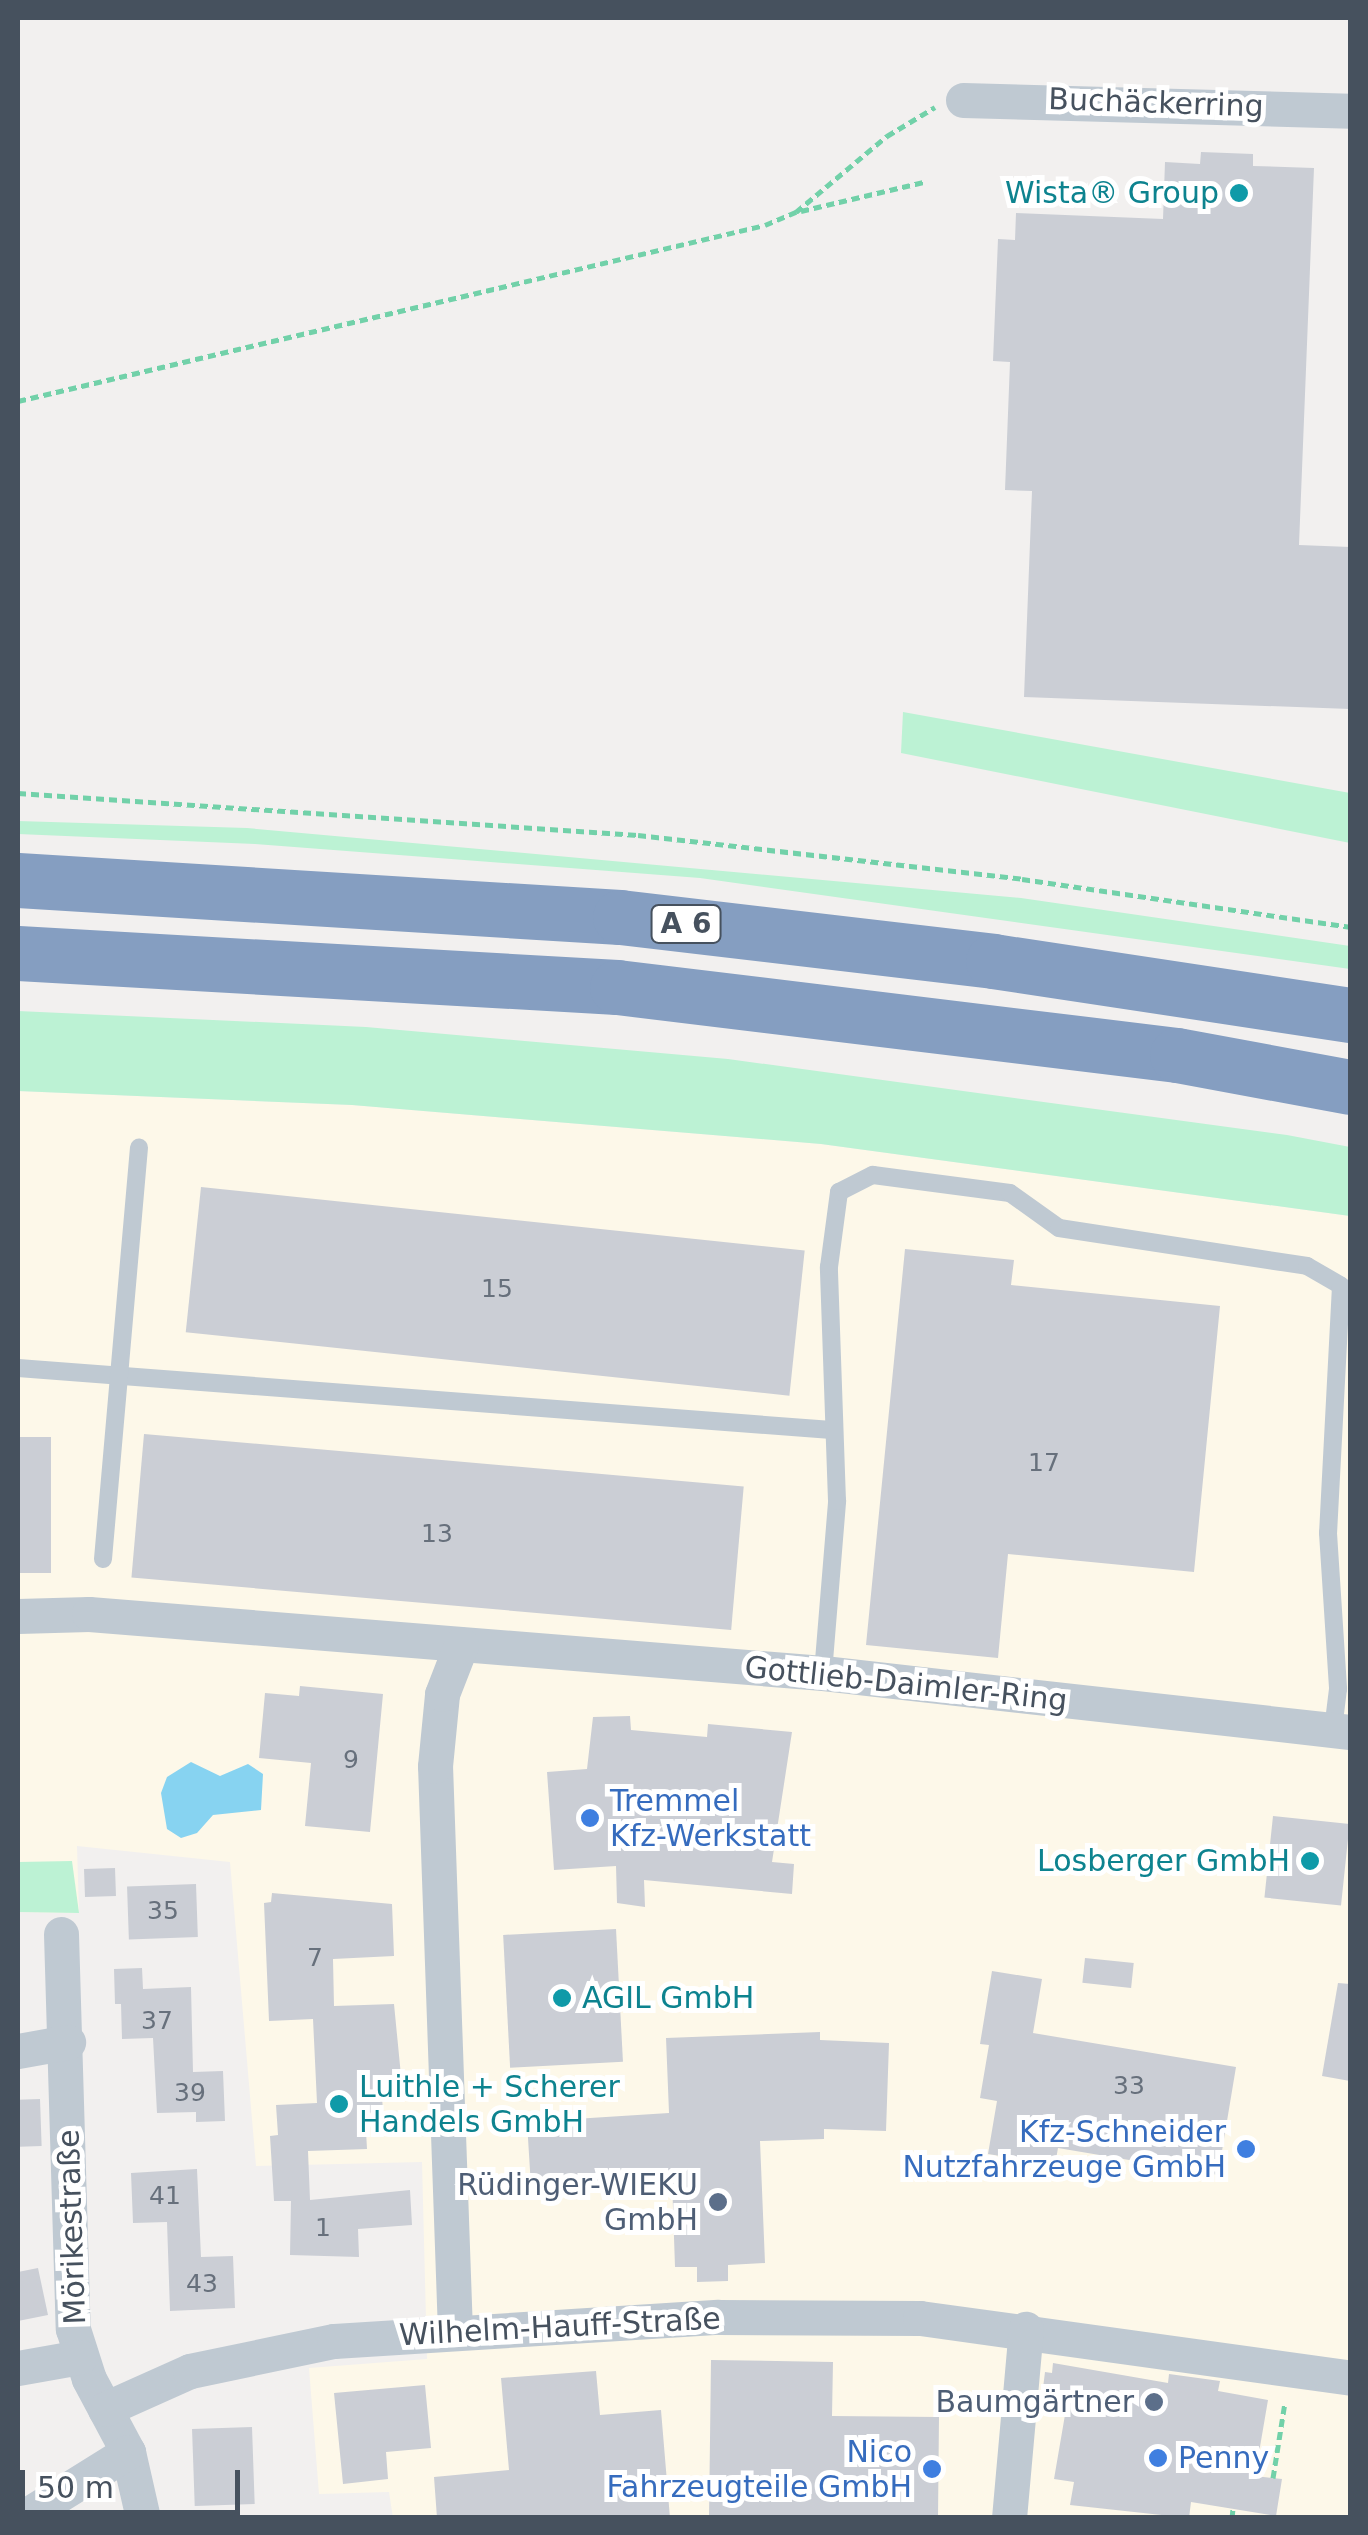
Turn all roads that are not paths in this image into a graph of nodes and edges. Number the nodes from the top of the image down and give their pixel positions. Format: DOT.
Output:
graph roads {
  1 [pos="962,100"];
  2 [pos="1350,111"];
  3 [pos="18,880"];
  4 [pos="18,953"];
  5 [pos="1350,1015"];
  6 [pos="1350,1087"];
  7 [pos="138,1148"];
  8 [pos="18,1368"];
  9 [pos="114,1374"];
  10 [pos="832,1430"];
  11 [pos="103,1560"];
  12 [pos="18,1616"];
  13 [pos="461,1645"];
  14 [pos="822,1673"];
  15 [pos="1342,1730"];
  16 [pos="61,1934"];
  17 [pos="68,2042"];
  18 [pos="18,2051"];
  19 [pos="1026,2329"];
  20 [pos="455,2332"];
  21 [pos="80,2357"];
  22 [pos="18,2368"];
  23 [pos="1350,2378"];
  24 [pos="105,2409"];
  25 [pos="128,2452"];
  26 [pos="22,2518"];
  27 [pos="143,2518"];
  28 [pos="1010,2518"];
  1 -- 2 [label="street, Buchäckerring"];
  3 -- 5 [label="highway, A 6"];
  4 -- 6 [label="highway, A 6"];
  7 -- 9 [label="lane"];
  8 -- 9 [label="lane"];
  9 -- 10 [label="lane"];
  9 -- 11 [label="lane"];
  10 -- 14 [label="lane"];
  10 -- 15 [label="lane"];
  12 -- 13 [label="street, Gottlieb-Daimler-Ring"];
  13 -- 14 [label="street, Gottlieb-Daimler-Ring"];
  13 -- 20 [label="street"];
  14 -- 15 [label="street, Gottlieb-Daimler-Ring"];
  16 -- 17 [label="street, Mörikestraße"];
  17 -- 18 [label="street"];
  17 -- 21 [label="street, Mörikestraße"];
  19 -- 20 [label="street, Wilhelm-Hauff-Straße"];
  19 -- 23 [label="street, Wilhelm-Hauff-Straße"];
  19 -- 28 [label="street"];
  20 -- 24 [label="street, Wilhelm-Hauff-Straße"];
  21 -- 22 [label="street"];
  21 -- 24 [label="street, Mörikestraße"];
  24 -- 25 [label="street, Mörikestraße"];
  25 -- 26 [label="street"];
  25 -- 27 [label="street, Mörikestraße"];
}
